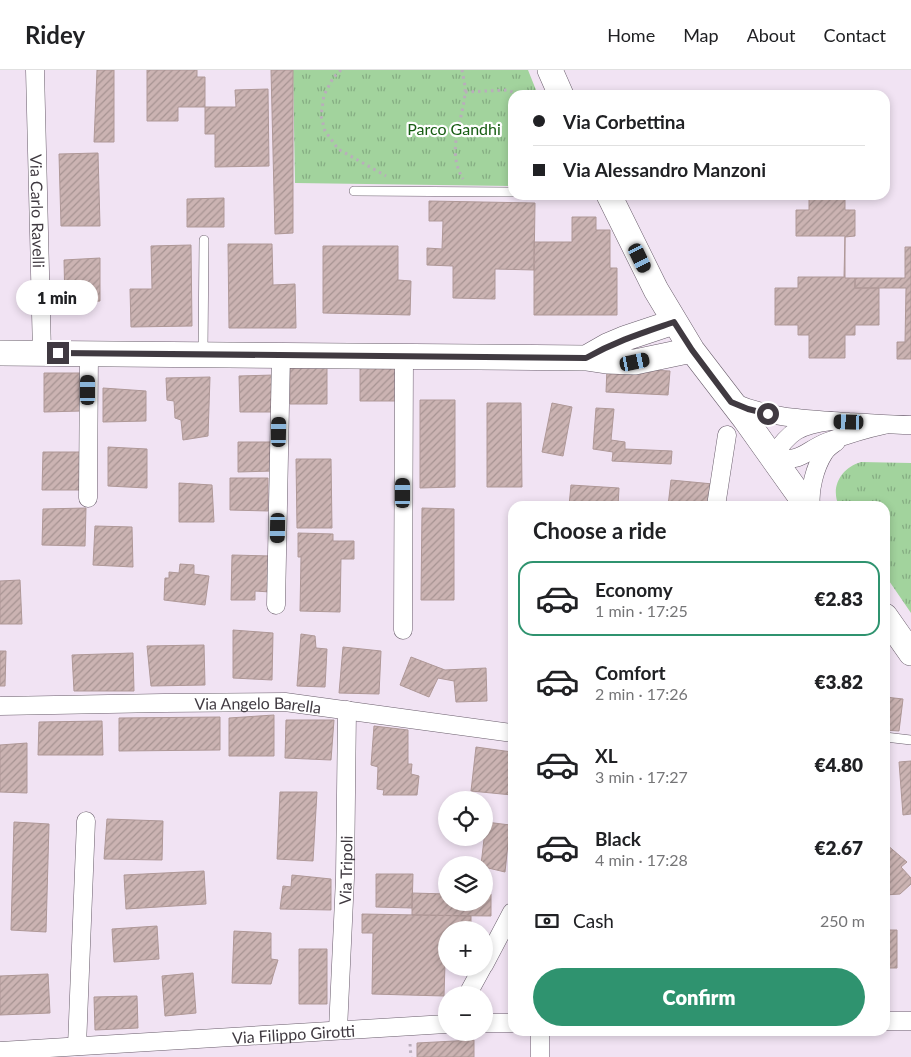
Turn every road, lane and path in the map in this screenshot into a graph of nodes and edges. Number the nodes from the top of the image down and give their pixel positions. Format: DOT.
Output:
graph roads {
  1 [pos="35,70"];
  2 [pos="341,70"];
  3 [pos="462,70"];
  4 [pos="550,70"];
  5 [pos="508,90"];
  6 [pos="559,90"];
  7 [pos="465,92"];
  8 [pos="354,191"];
  9 [pos="411,192"];
  10 [pos="472,192"];
  11 [pos="508,192"];
  12 [pos="611,200"];
  13 [pos="204,240"];
  14 [pos="674,322"];
  15 [pos="692,350"];
  16 [pos="0,353"];
  17 [pos="42,353"];
  18 [pos="89,354"];
  19 [pos="203,354"];
  20 [pos="281,355"];
  21 [pos="404,356"];
  22 [pos="586,358"];
  23 [pos="731,402"];
  24 [pos="831,421"];
  25 [pos="884,425"];
  26 [pos="911,425"];
  27 [pos="727,434"];
  28 [pos="842,437"];
  29 [pos="772,458"];
  30 [pos="88,498"];
  31 [pos="717,501"];
  32 [pos="803,501"];
  33 [pos="812,501"];
  34 [pos="276,605"];
  35 [pos="890,623"];
  36 [pos="403,630"];
  37 [pos="911,652"];
  38 [pos="0,706"];
  39 [pos="347,710"];
  40 [pos="508,732"];
  41 [pos="890,738"];
  42 [pos="911,740"];
  43 [pos="86,821"];
  44 [pos="508,919"];
  45 [pos="493,947"];
  46 [pos="890,1021"];
  47 [pos="911,1021"];
  48 [pos="493,1023"];
  49 [pos="508,1023"];
  50 [pos="438,1024"];
  51 [pos="338,1030"];
  52 [pos="540,1036"];
  53 [pos="77,1046"];
  54 [pos="141,1049"];
  55 [pos="0,1051"];
  56 [pos="540,1057"];
  1 -- 17 [label="street, Via Carlo Ravelli"];
  2 -- 9 [label="path"];
  3 -- 7 [label="path"];
  4 -- 6 [label="street"];
  5 -- 7 [label="path"];
  7 -- 10 [label="path"];
  8 -- 9 [label="lane"];
  9 -- 10 [label="lane"];
  10 -- 11 [label="lane"];
  12 -- 14 [label="street"];
  13 -- 19 [label="lane"];
  14 -- 15 [label="street"];
  14 -- 22 [label="street"];
  15 -- 22 [label="street"];
  15 -- 23 [label="street"];
  16 -- 17 [label="street"];
  17 -- 18 [label="street"];
  18 -- 19 [label="street"];
  18 -- 30 [label="street"];
  19 -- 20 [label="street"];
  20 -- 21 [label="street"];
  20 -- 34 [label="street"];
  21 -- 22 [label="street"];
  21 -- 36 [label="street"];
  23 -- 24 [label="street"];
  23 -- 29 [label="street"];
  24 -- 25 [label="street"];
  24 -- 29 [label="street"];
  25 -- 26 [label="street"];
  25 -- 28 [label="street"];
  27 -- 31 [label="street"];
  28 -- 29 [label="street"];
  28 -- 33 [label="street"];
  29 -- 32 [label="street"];
  35 -- 37 [label="street"];
  38 -- 39 [label="street, Via Angelo Barella"];
  39 -- 40 [label="street, Via Angelo Barella"];
  39 -- 51 [label="street, Via Tripoli"];
  41 -- 42 [label="lane"];
  43 -- 53 [label="street"];
  44 -- 45 [label="street"];
  46 -- 47 [label="street"];
  48 -- 49 [label="street"];
  50 -- 51 [label="street, Via Filippo Girotti"];
  51 -- 54 [label="street, Via Filippo Girotti"];
  52 -- 56 [label="street"];
  53 -- 54 [label="street, Via Filippo Girotti"];
  53 -- 55 [label="street, Via Filippo Girotti"];
}
